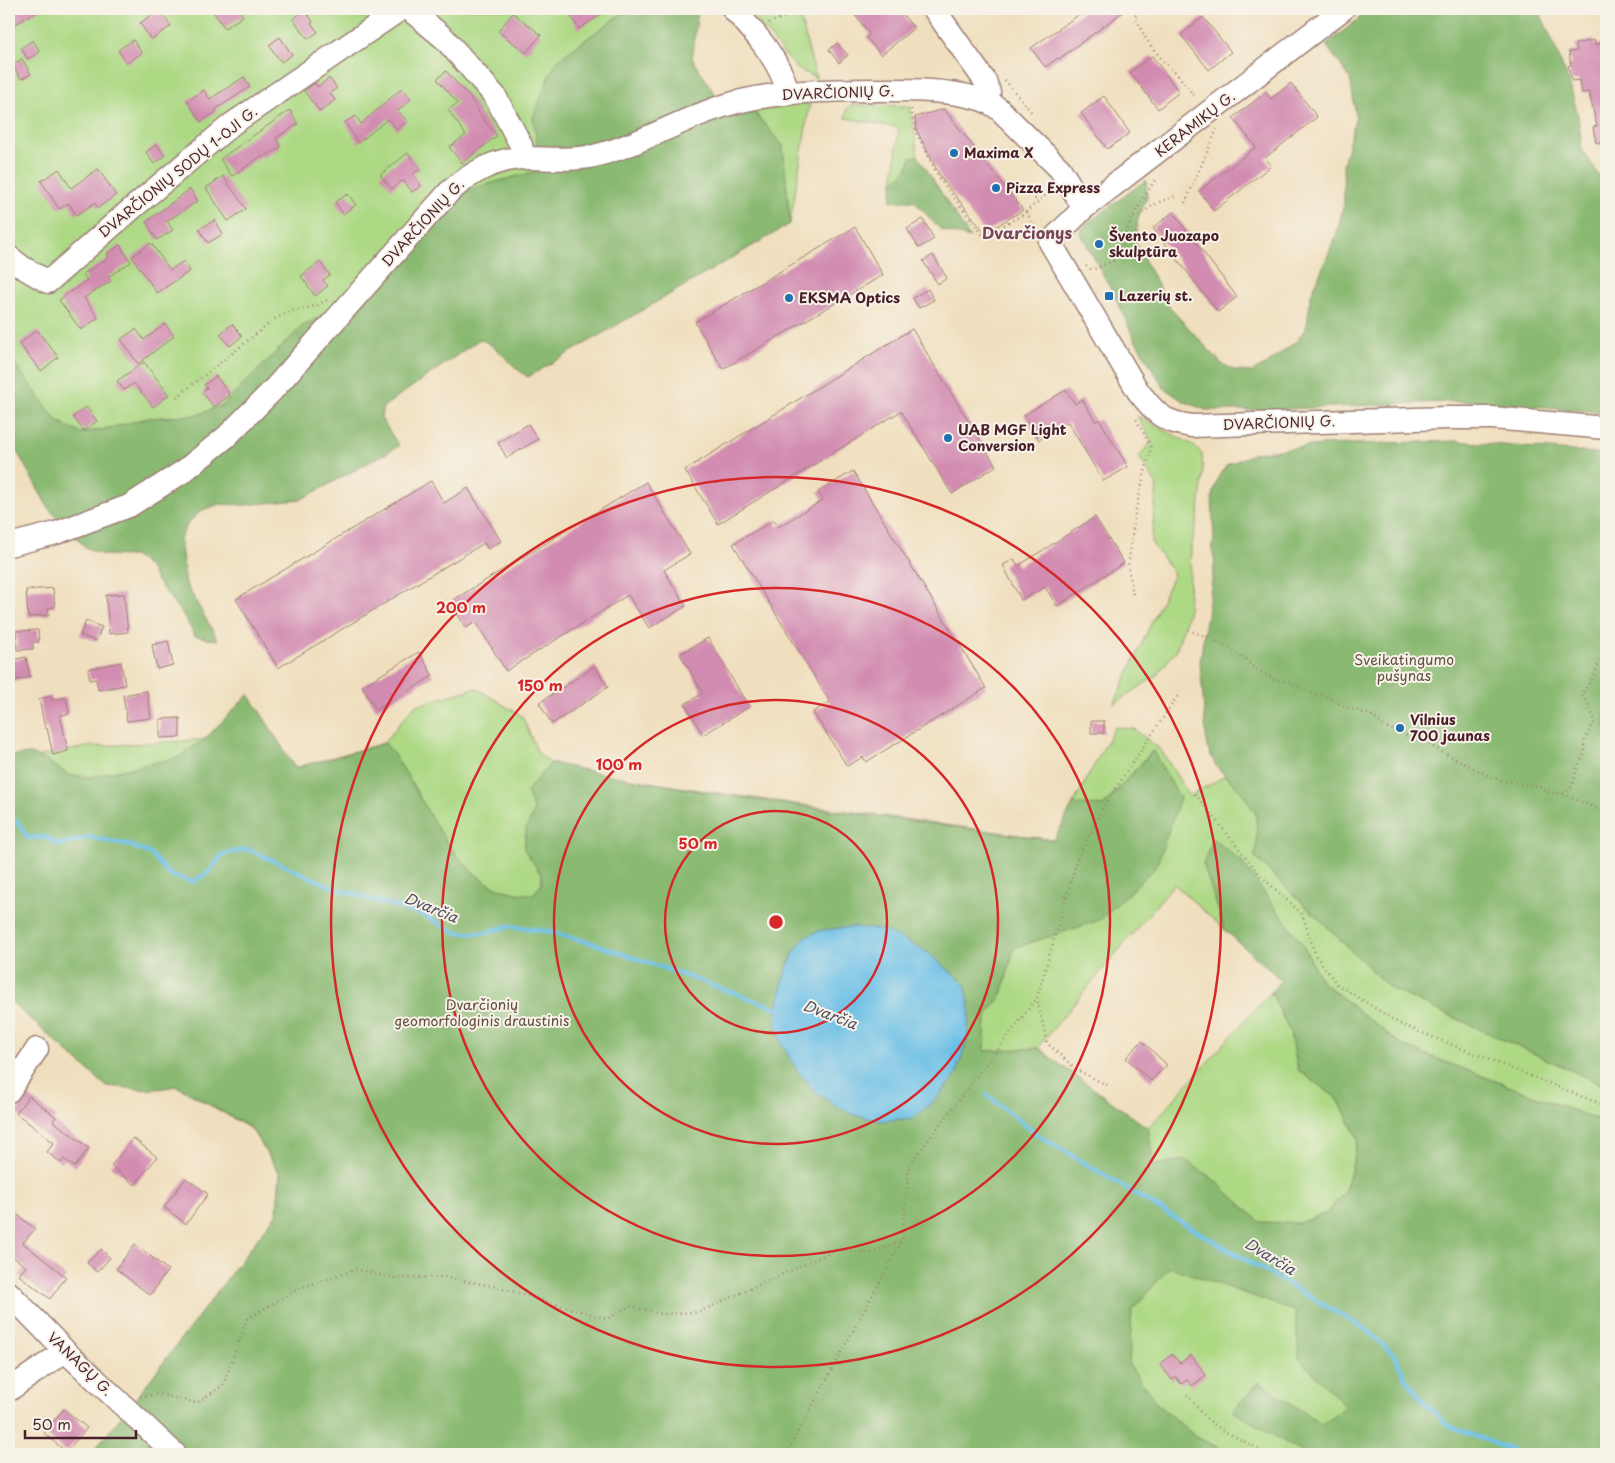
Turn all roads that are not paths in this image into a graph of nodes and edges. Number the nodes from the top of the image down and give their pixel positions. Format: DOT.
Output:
graph roads {
  1 [pos="401,9"];
  2 [pos="409,9"];
  3 [pos="733,9"];
  4 [pos="934,9"];
  5 [pos="1343,9"];
  6 [pos="788,92"];
  7 [pos="988,102"];
  8 [pos="524,158"];
  9 [pos="1084,208"];
  10 [pos="1050,242"];
  11 [pos="9,257"];
  12 [pos="1606,428"];
  13 [pos="9,545"];
  14 [pos="37,1049"];
  15 [pos="9,1091"];
  16 [pos="9,1294"];
  17 [pos="64,1351"];
  18 [pos="9,1390"];
  19 [pos="175,1454"];
  1 -- 11 [label="street, DVARČIONIŲ SODŲ 1-OJI G."];
  2 -- 8 [label="street"];
  3 -- 6 [label="street"];
  4 -- 7 [label="street"];
  5 -- 9 [label="street, KERAMIKŲ G."];
  6 -- 7 [label="street, DVARČIONIŲ G."];
  6 -- 8 [label="street, DVARČIONIŲ G."];
  7 -- 9 [label="street, DVARČIONIŲ G."];
  8 -- 13 [label="street, DVARČIONIŲ G."];
  9 -- 10 [label="street, KERAMIKŲ G."];
  10 -- 12 [label="street, DVARČIONIŲ G."];
  14 -- 15 [label="street"];
  16 -- 17 [label="street, VANAGŲ G."];
  17 -- 18 [label="street"];
  17 -- 19 [label="street, VANAGŲ G."];
}
